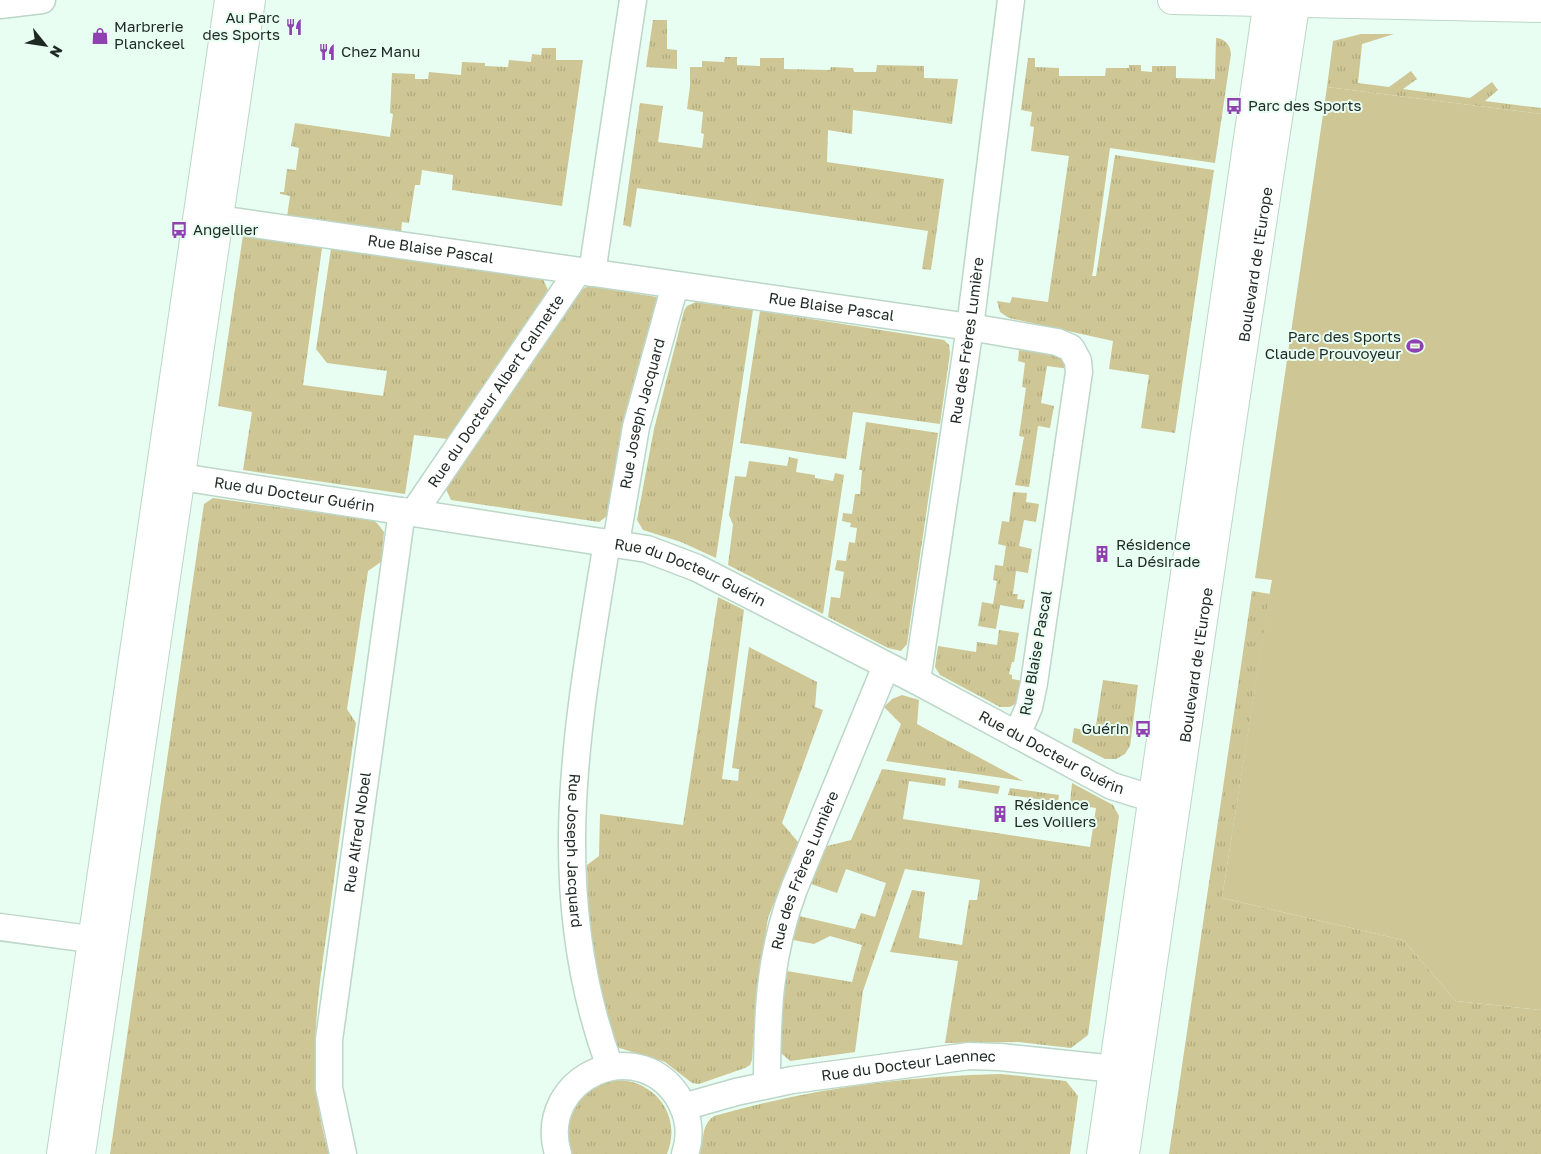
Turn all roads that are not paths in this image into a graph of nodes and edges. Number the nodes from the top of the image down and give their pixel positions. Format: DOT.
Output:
graph roads {
  1 [pos="42,0"];
  2 [pos="229,0"];
  3 [pos="251,0"];
  4 [pos="633,0"];
  5 [pos="1011,0"];
  6 [pos="1172,0"];
  7 [pos="1267,1"];
  8 [pos="1296,2"];
  9 [pos="0,5"];
  10 [pos="1541,8"];
  11 [pos="208,217"];
  12 [pos="585,272"];
  13 [pos="675,285"];
  14 [pos="970,327"];
  15 [pos="170,476"];
  16 [pos="408,511"];
  17 [pos="612,542"];
  18 [pos="886,666"];
  19 [pos="917,681"];
  20 [pos="1017,735"];
  21 [pos="1165,799"];
  22 [pos="0,927"];
  23 [pos="102,941"];
  24 [pos="610,1067"];
  25 [pos="1125,1070"];
  26 [pos="766,1085"];
  27 [pos="684,1106"];
  28 [pos="61,1154"];
  29 [pos="81,1154"];
  30 [pos="343,1154"];
  31 [pos="558,1154"];
  32 [pos="685,1154"];
  33 [pos="1100,1154"];
  34 [pos="1125,1154"];
  1 -- 9 [label="street"];
  2 -- 11 [label="street"];
  3 -- 11 [label="street"];
  4 -- 12 [label="street, Rue du Docteur Albert Calmette"];
  5 -- 14 [label="street, Rue des Frères Lumière"];
  6 -- 7 [label="street"];
  7 -- 8 [label="street"];
  7 -- 21 [label="street, Boulevard de l'Europe"];
  8 -- 10 [label="street"];
  8 -- 21 [label="street, Boulevard de l'Europe"];
  11 -- 12 [label="street, Rue Blaise Pascal"];
  11 -- 15 [label="street"];
  12 -- 13 [label="street, Rue Blaise Pascal"];
  12 -- 16 [label="street, Rue du Docteur Albert Calmette"];
  13 -- 14 [label="street, Rue Blaise Pascal"];
  13 -- 17 [label="street, Rue Joseph Jacquard"];
  14 -- 19 [label="street, Rue des Frères Lumière"];
  14 -- 20 [label="street, Rue Blaise Pascal"];
  15 -- 16 [label="street, Rue du Docteur Guérin"];
  15 -- 23 [label="street"];
  16 -- 17 [label="street, Rue du Docteur Guérin"];
  16 -- 30 [label="street, Rue Alfred Nobel"];
  17 -- 18 [label="street, Rue du Docteur Guérin"];
  17 -- 24 [label="street, Rue Joseph Jacquard"];
  18 -- 19 [label="street, Rue du Docteur Guérin"];
  18 -- 26 [label="street, Rue des Frères Lumière"];
  19 -- 20 [label="street, Rue du Docteur Guérin"];
  20 -- 21 [label="street, Rue du Docteur Guérin"];
  21 -- 25 [label="street, Boulevard de l'Europe"];
  22 -- 23 [label="street"];
  23 -- 28 [label="street"];
  23 -- 29 [label="street"];
  24 -- 27 [label="street"];
  24 -- 31 [label="street"];
  25 -- 26 [label="street, Rue du Docteur Laennec"];
  25 -- 33 [label="street, Boulevard de l'Europe"];
  25 -- 34 [label="street, Boulevard de l'Europe"];
  26 -- 27 [label="street, Rue du Docteur Laennec"];
  27 -- 32 [label="street"];
}
